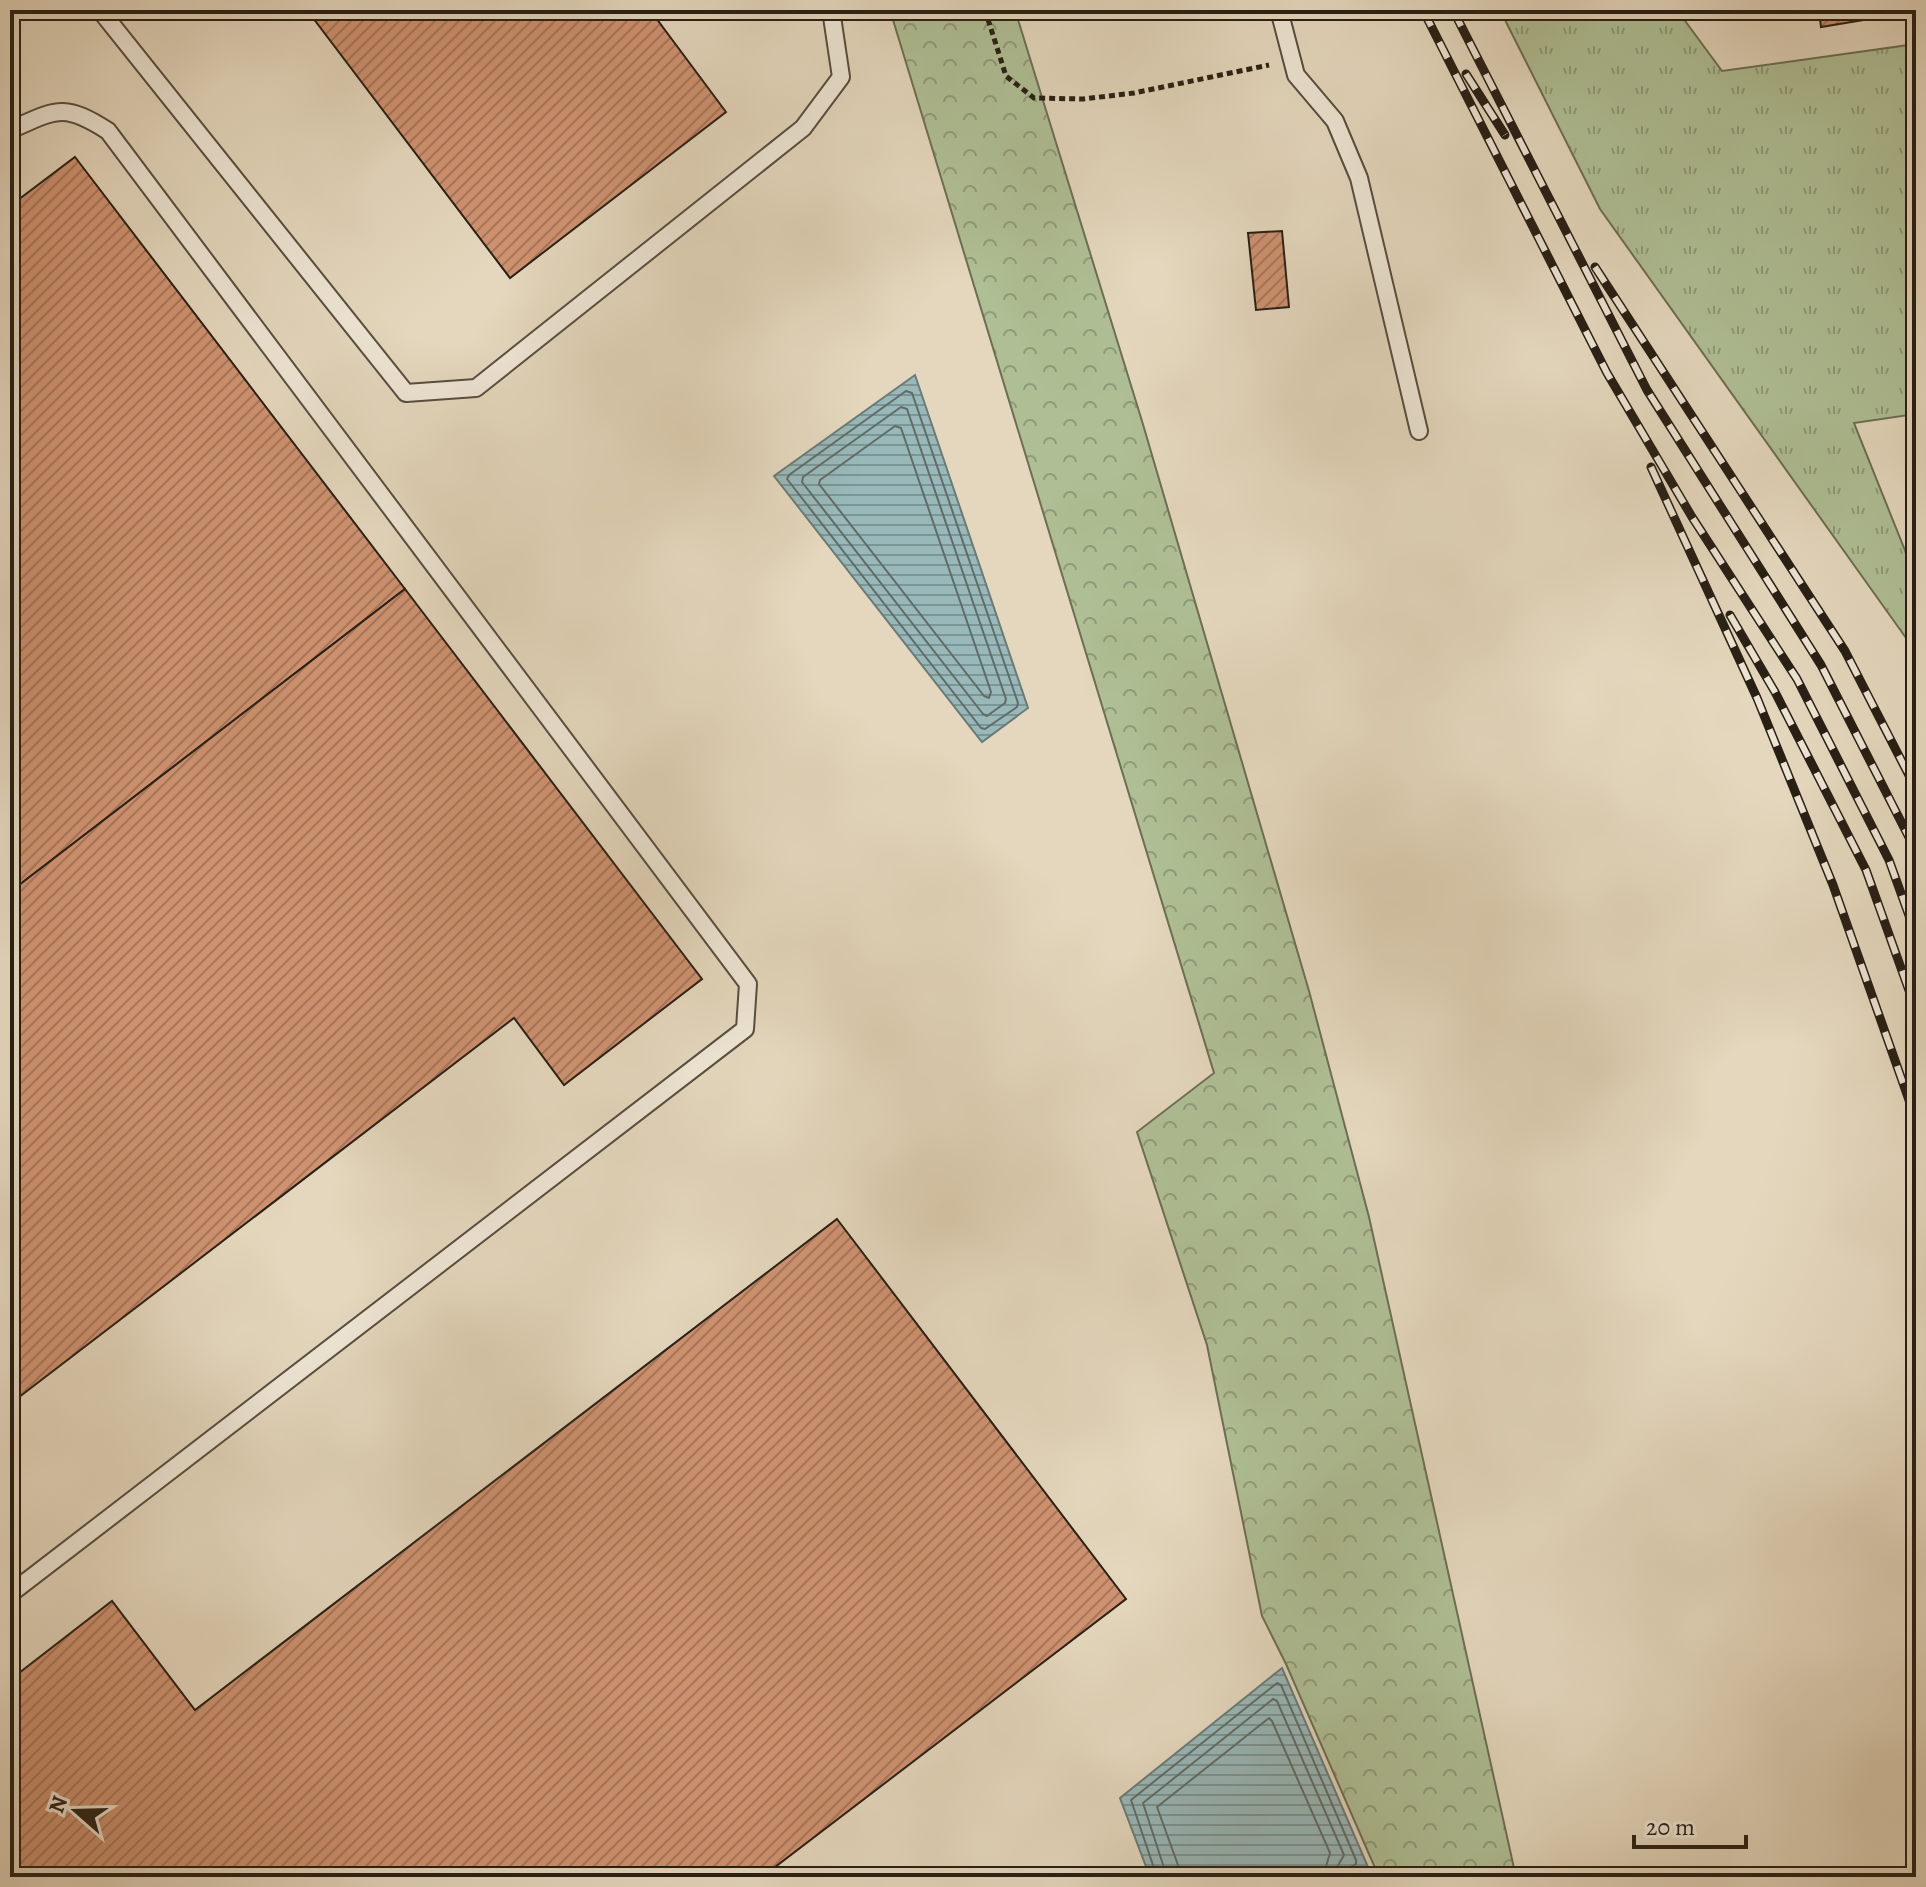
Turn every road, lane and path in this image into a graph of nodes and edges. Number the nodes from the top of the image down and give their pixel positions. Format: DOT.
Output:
graph roads {
  1 [pos="100,10"];
  2 [pos="831,10"];
  3 [pos="985,10"];
  4 [pos="1279,10"];
  5 [pos="1292,60"];
  6 [pos="10,130"];
  7 [pos="1419,431"];
  8 [pos="10,1594"];
  1 -- 2 [label="lane"];
  3 -- 5 [label="path"];
  4 -- 5 [label="lane"];
  5 -- 7 [label="lane"];
  6 -- 8 [label="lane"];
}
